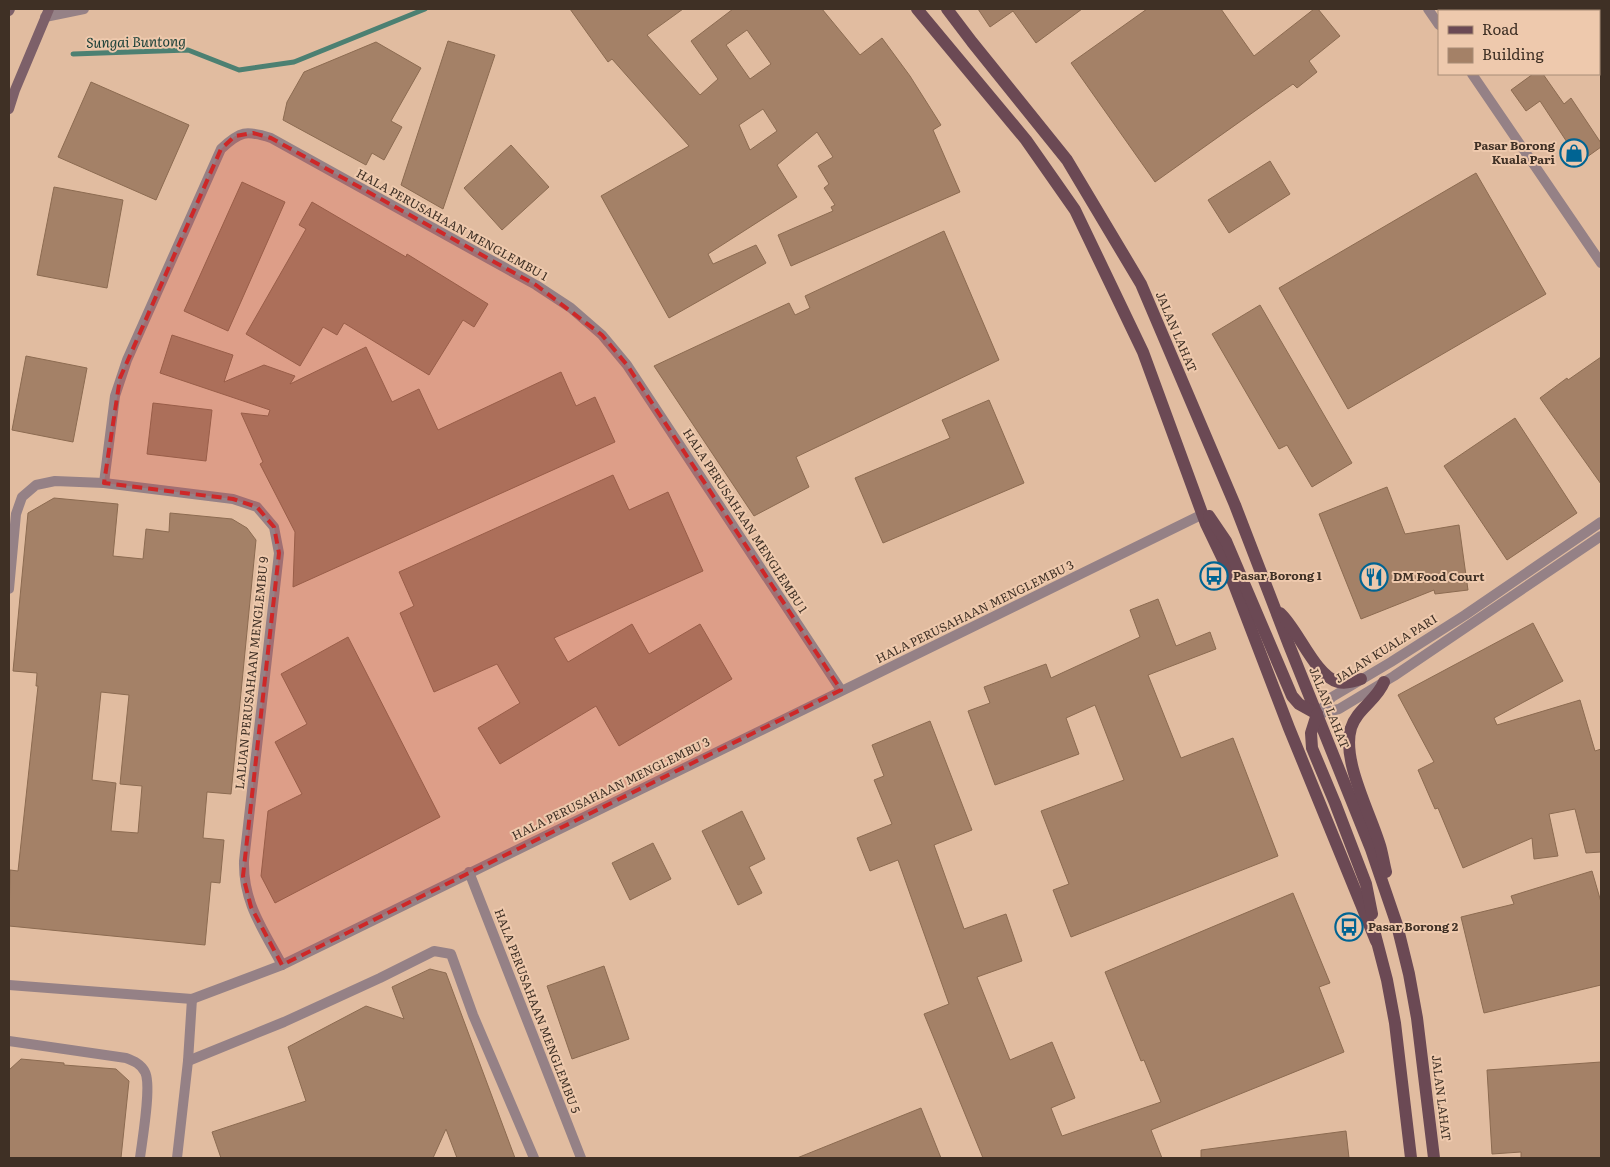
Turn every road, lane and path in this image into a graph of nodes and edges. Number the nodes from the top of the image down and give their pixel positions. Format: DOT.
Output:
graph roads {
  1 [pos="84,9"];
  2 [pos="917,9"];
  3 [pos="947,9"];
  4 [pos="1428,9"];
  5 [pos="47,13"];
  6 [pos="1438,24"];
  7 [pos="1473,75"];
  8 [pos="9,109"];
  9 [pos="1601,264"];
  10 [pos="104,483"];
  11 [pos="1203,514"];
  12 [pos="1601,522"];
  13 [pos="1601,536"];
  14 [pos="9,590"];
  15 [pos="1274,608"];
  16 [pos="1361,679"];
  17 [pos="1384,682"];
  18 [pos="841,690"];
  19 [pos="1317,714"];
  20 [pos="469,872"];
  21 [pos="1397,925"];
  22 [pos="1376,941"];
  23 [pos="282,965"];
  24 [pos="9,985"];
  25 [pos="192,999"];
  26 [pos="9,1042"];
  27 [pos="188,1061"];
  28 [pos="140,1158"];
  29 [pos="177,1158"];
  30 [pos="534,1158"];
  31 [pos="581,1158"];
  32 [pos="1411,1158"];
  33 [pos="1434,1158"];
  1 -- 5 [label="street"];
  2 -- 11 [label="main road"];
  3 -- 15 [label="main road, JALAN LAHAT"];
  4 -- 6 [label="street"];
  5 -- 8 [label="main road"];
  7 -- 9 [label="street"];
  10 -- 14 [label="street, LALUAN PERUSAHAAN MENGLEMBU 9"];
  10 -- 18 [label="street, HALA PERUSAHAAN MENGLEMBU 1"];
  10 -- 23 [label="street, LALUAN PERUSAHAAN MENGLEMBU 9"];
  11 -- 18 [label="street, HALA PERUSAHAAN MENGLEMBU 3"];
  11 -- 19 [label="main road"];
  11 -- 22 [label="main road"];
  12 -- 16 [label="street, JALAN KUALA PARI"];
  13 -- 17 [label="street, JALAN KUALA PARI"];
  15 -- 16 [label="main road"];
  15 -- 19 [label="main road, JALAN LAHAT"];
  16 -- 19 [label="street, JALAN KUALA PARI"];
  17 -- 19 [label="street, JALAN KUALA PARI"];
  17 -- 21 [label="main road"];
  18 -- 20 [label="street, HALA PERUSAHAAN MENGLEMBU 3"];
  19 -- 21 [label="main road, JALAN LAHAT"];
  19 -- 22 [label="main road"];
  20 -- 23 [label="street, HALA PERUSAHAAN MENGLEMBU 3"];
  20 -- 31 [label="street, HALA PERUSAHAAN MENGLEMBU 5"];
  21 -- 33 [label="main road, JALAN LAHAT"];
  22 -- 32 [label="main road"];
  23 -- 25 [label="street, HALA PERUSAHAAN MENGLEMBU 3"];
  24 -- 25 [label="street, HALA PERUSAHAAN MENGLEMBU 3"];
  25 -- 27 [label="street"];
  26 -- 28 [label="street"];
  27 -- 29 [label="street"];
  27 -- 30 [label="street"];
}
